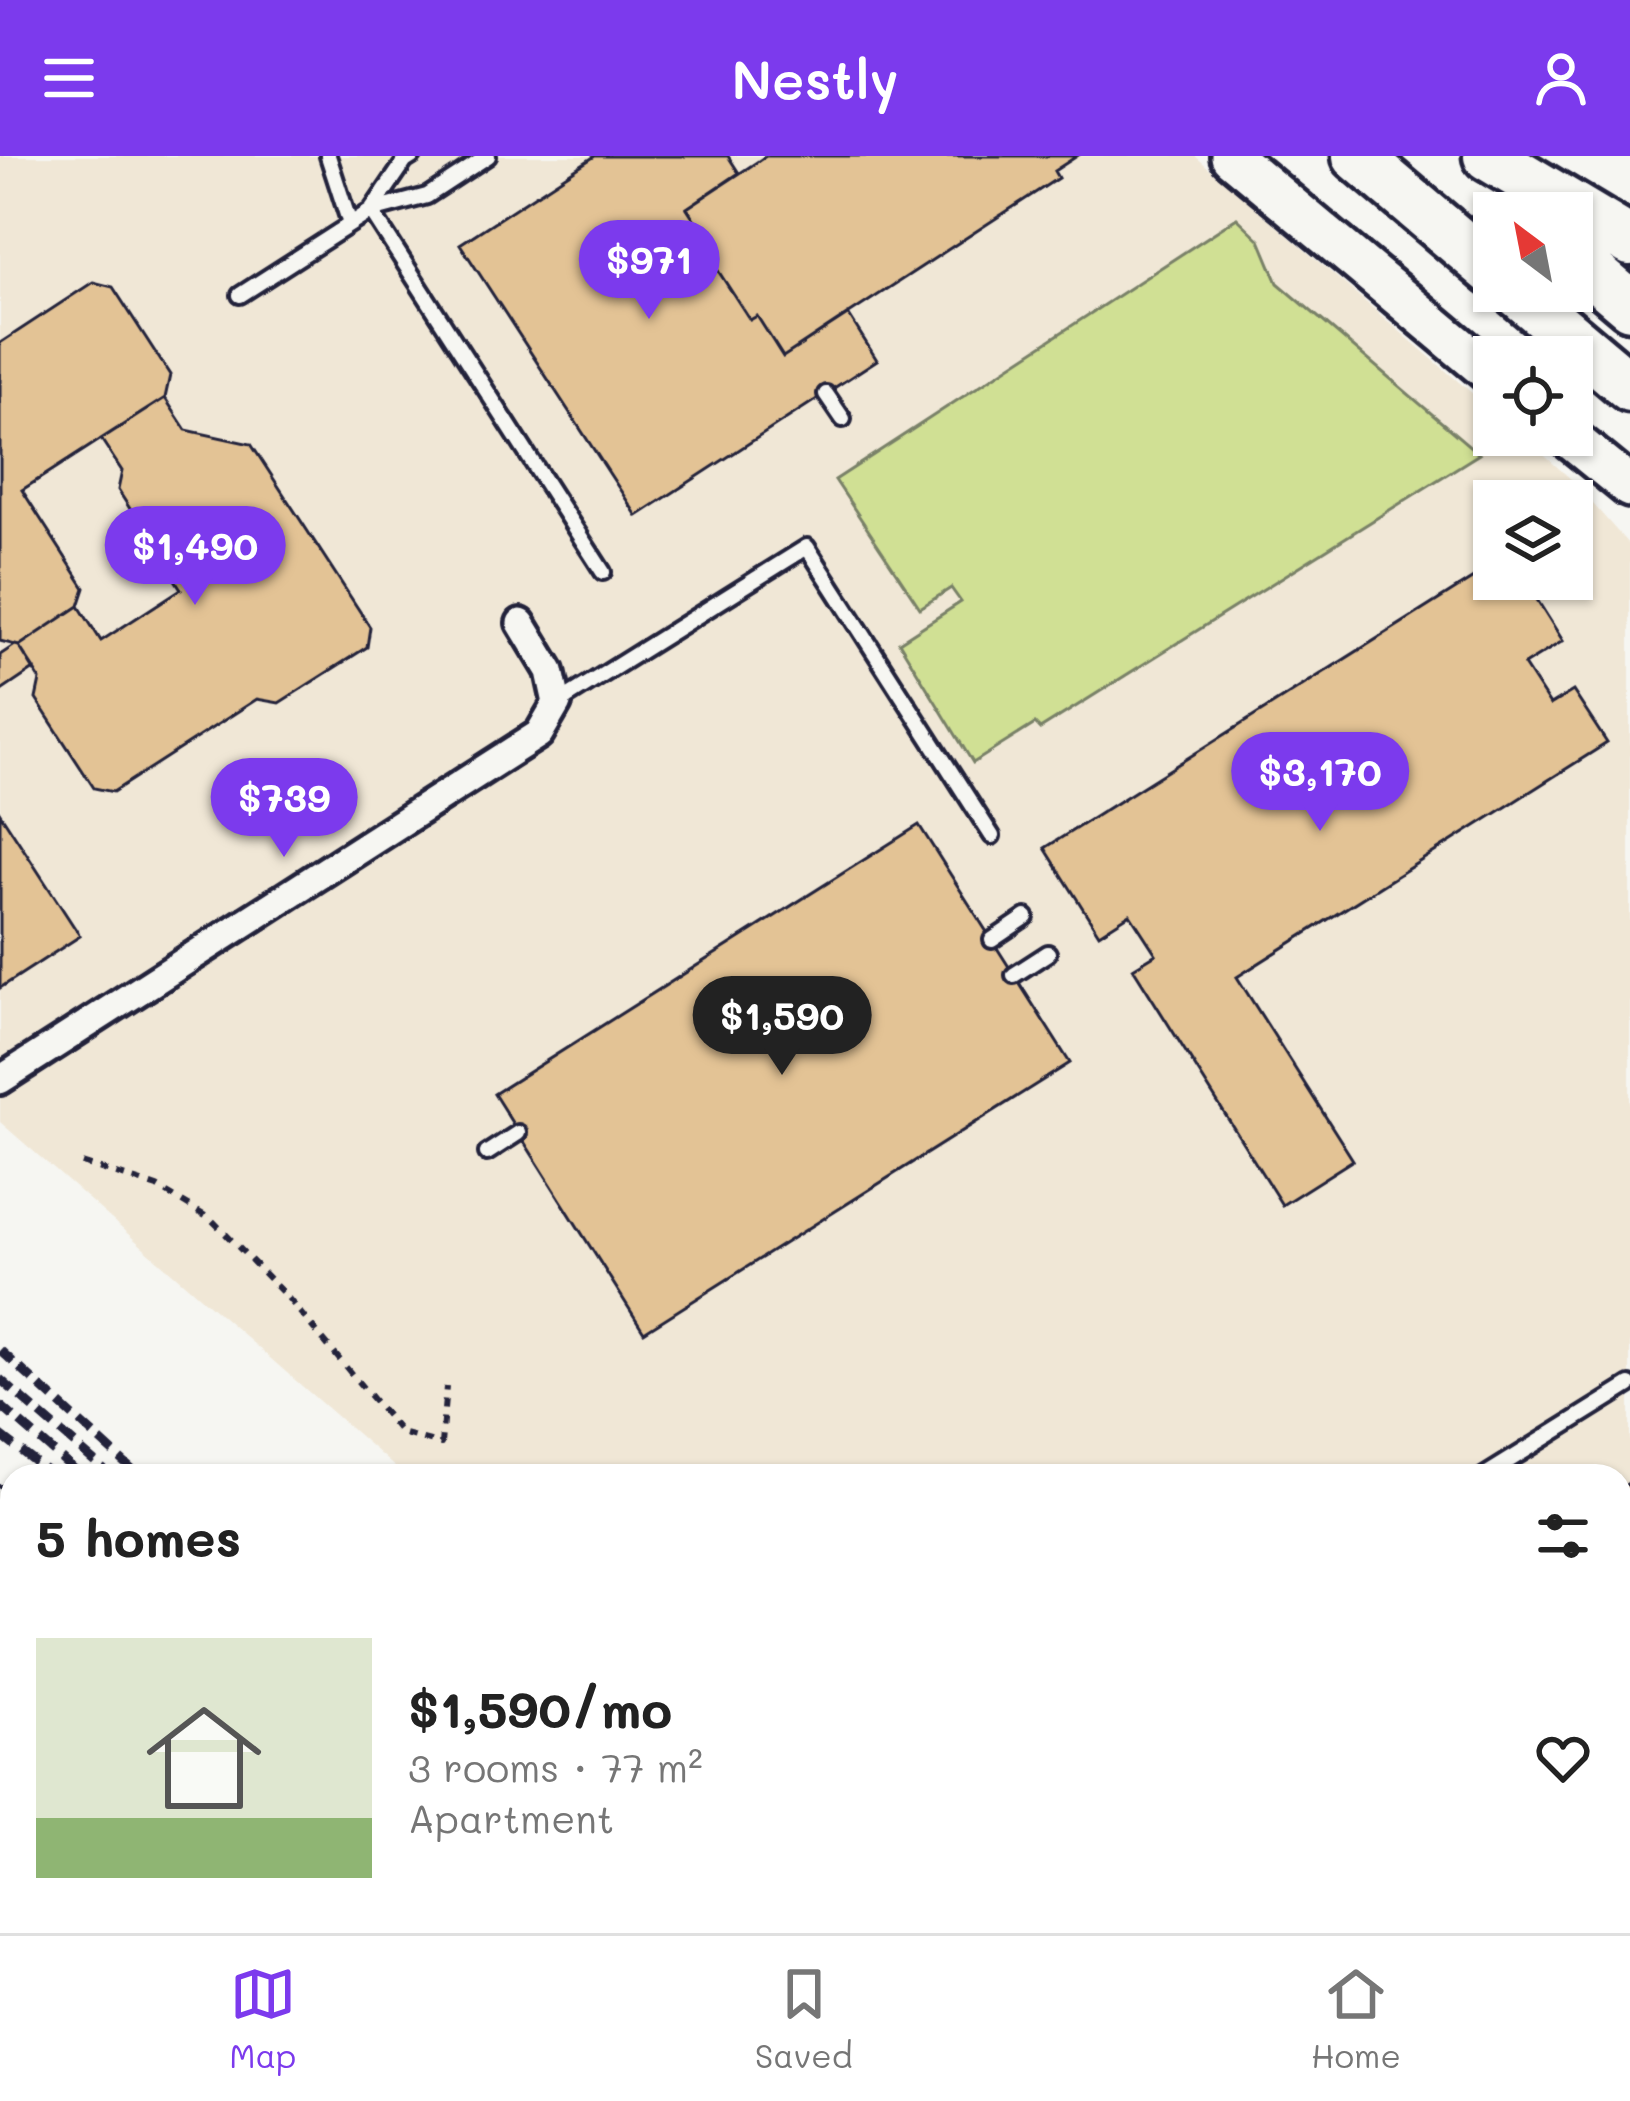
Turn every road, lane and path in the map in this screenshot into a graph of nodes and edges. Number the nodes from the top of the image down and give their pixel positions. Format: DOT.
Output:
graph roads {
  1 [pos="328,156"];
  2 [pos="413,156"];
  3 [pos="488,156"];
  4 [pos="1231,156"];
  5 [pos="1357,156"];
  6 [pos="1454,156"];
  7 [pos="1488,156"];
  8 [pos="1496,192"];
  9 [pos="371,212"];
  10 [pos="350,224"];
  11 [pos="1630,241"];
  12 [pos="1473,254"];
  13 [pos="1593,274"];
  14 [pos="240,295"];
  15 [pos="1630,305"];
  16 [pos="1541,312"];
  17 [pos="1473,358"];
  18 [pos="1630,387"];
  19 [pos="826,394"];
  20 [pos="842,419"];
  21 [pos="1591,456"];
  22 [pos="1630,488"];
  23 [pos="603,572"];
  24 [pos="521,623"];
  25 [pos="557,704"];
  26 [pos="992,836"];
  27 [pos="1026,917"];
  28 [pos="992,940"];
  29 [pos="1048,952"];
  30 [pos="1014,975"];
  31 [pos="0,1080"];
  32 [pos="518,1133"];
  33 [pos="487,1154"];
  34 [pos="82,1163"];
  35 [pos="1630,1385"];
  36 [pos="446,1387"];
  37 [pos="1503,1464"];
  1 -- 10 [label="lane"];
  2 -- 9 [label="lane"];
  3 -- 9 [label="lane"];
  4 -- 17 [label="main road"];
  5 -- 12 [label="highway"];
  6 -- 8 [label="highway"];
  7 -- 11 [label="highway"];
  9 -- 10 [label="lane"];
  9 -- 23 [label="lane"];
  10 -- 14 [label="lane"];
  13 -- 15 [label="highway"];
  16 -- 18 [label="highway"];
  19 -- 20 [label="lane"];
  21 -- 22 [label="main road"];
  24 -- 25 [label="street"];
  25 -- 26 [label="lane"];
  25 -- 31 [label="street"];
  27 -- 28 [label="lane"];
  29 -- 30 [label="lane"];
  32 -- 33 [label="lane"];
  34 -- 36 [label="path"];
  35 -- 37 [label="lane"];
}
